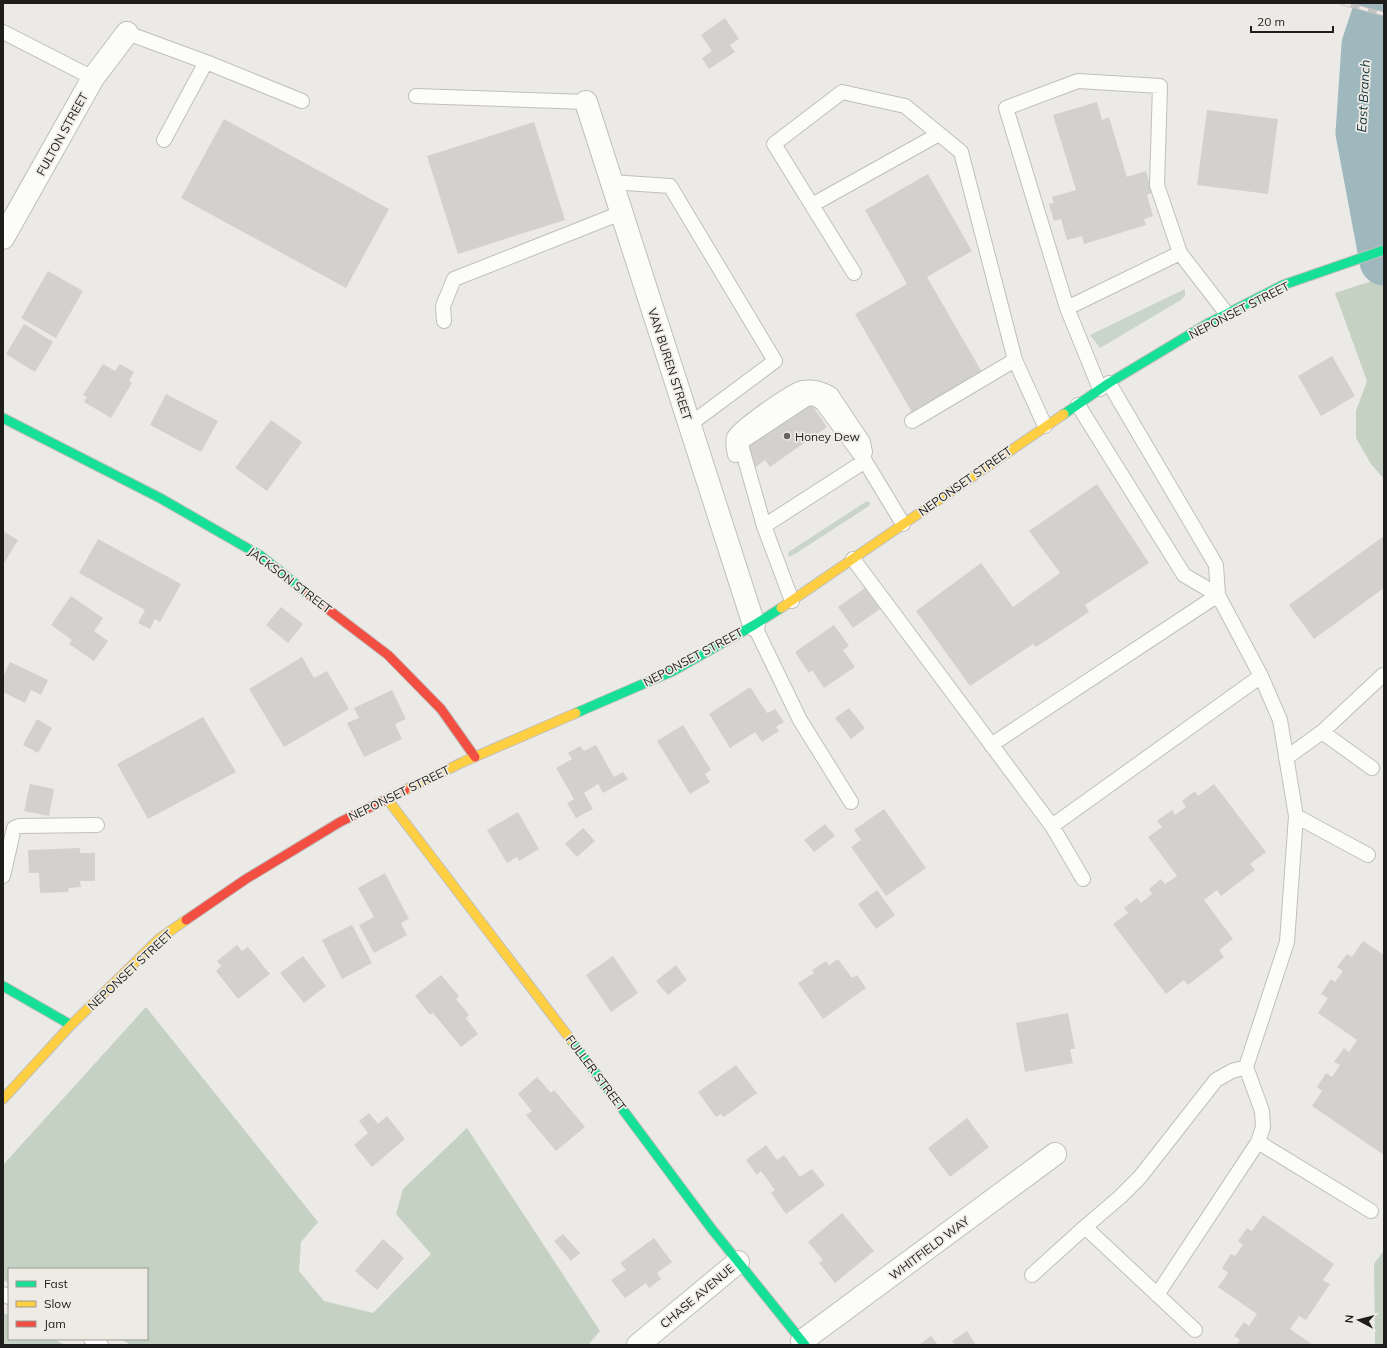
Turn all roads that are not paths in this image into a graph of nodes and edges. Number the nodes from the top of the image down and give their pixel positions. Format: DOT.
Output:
graph roads {
  1 [pos="3,32"];
  2 [pos="127,33"];
  3 [pos="206,62"];
  4 [pos="93,78"];
  5 [pos="416,96"];
  6 [pos="302,101"];
  7 [pos="586,102"];
  8 [pos="939,134"];
  9 [pos="164,140"];
  10 [pos="611,182"];
  11 [pos="812,205"];
  12 [pos="621,213"];
  13 [pos="3,238"];
  14 [pos="1384,250"];
  15 [pos="1180,253"];
  16 [pos="854,273"];
  17 [pos="1067,308"];
  18 [pos="1227,314"];
  19 [pos="444,322"];
  20 [pos="1015,360"];
  21 [pos="1105,386"];
  22 [pos="1078,405"];
  23 [pos="3,418"];
  24 [pos="912,422"];
  25 [pos="689,425"];
  26 [pos="1045,426"];
  27 [pos="865,461"];
  28 [pos="903,524"];
  29 [pos="764,526"];
  30 [pos="853,559"];
  31 [pos="1218,595"];
  32 [pos="792,601"];
  33 [pos="754,625"];
  34 [pos="1383,675"];
  35 [pos="1262,676"];
  36 [pos="1322,732"];
  37 [pos="991,745"];
  38 [pos="475,757"];
  39 [pos="1286,758"];
  40 [pos="1372,768"];
  41 [pos="388,800"];
  42 [pos="851,802"];
  43 [pos="1296,816"];
  44 [pos="97,825"];
  45 [pos="1052,826"];
  46 [pos="1368,855"];
  47 [pos="3,876"];
  48 [pos="1083,879"];
  49 [pos="3,986"];
  50 [pos="71,1025"];
  51 [pos="1246,1067"];
  52 [pos="3,1099"];
  53 [pos="1258,1142"];
  54 [pos="1055,1154"];
  55 [pos="1371,1210"];
  56 [pos="1085,1227"];
  57 [pos="738,1262"];
  58 [pos="1032,1275"];
  59 [pos="1157,1295"];
  60 [pos="1195,1330"];
  61 [pos="804,1343"];
  62 [pos="638,1345"];
  1 -- 4 [label="lane"];
  2 -- 3 [label="lane"];
  2 -- 4 [label="street, FULTON STREET"];
  3 -- 6 [label="lane"];
  3 -- 9 [label="lane"];
  4 -- 13 [label="street, FULTON STREET"];
  5 -- 7 [label="lane"];
  7 -- 10 [label="street, VAN BUREN STREET"];
  8 -- 11 [label="lane"];
  8 -- 11 [label="lane"];
  8 -- 20 [label="lane"];
  10 -- 12 [label="street, VAN BUREN STREET"];
  10 -- 25 [label="lane"];
  11 -- 16 [label="lane"];
  12 -- 19 [label="lane"];
  12 -- 25 [label="street, VAN BUREN STREET"];
  14 -- 18 [label="main road, NEPONSET STREET"];
  15 -- 17 [label="lane"];
  15 -- 17 [label="lane"];
  15 -- 18 [label="lane"];
  17 -- 21 [label="lane"];
  18 -- 21 [label="main road, NEPONSET STREET"];
  20 -- 24 [label="lane"];
  20 -- 26 [label="lane"];
  21 -- 22 [label="main road, NEPONSET STREET"];
  21 -- 31 [label="lane"];
  22 -- 26 [label="main road, NEPONSET STREET"];
  22 -- 31 [label="lane"];
  23 -- 38 [label="main road, JACKSON STREET"];
  25 -- 33 [label="street, VAN BUREN STREET"];
  26 -- 28 [label="main road, NEPONSET STREET"];
  27 -- 28 [label="lane"];
  27 -- 29 [label="lane"];
  27 -- 29 [label="lane"];
  28 -- 30 [label="main road, NEPONSET STREET"];
  29 -- 32 [label="lane"];
  30 -- 32 [label="main road, NEPONSET STREET"];
  30 -- 37 [label="lane"];
  31 -- 35 [label="lane"];
  31 -- 37 [label="lane"];
  32 -- 33 [label="main road, NEPONSET STREET"];
  33 -- 38 [label="main road, NEPONSET STREET"];
  33 -- 42 [label="lane"];
  34 -- 36 [label="lane"];
  35 -- 39 [label="lane"];
  35 -- 45 [label="lane"];
  36 -- 39 [label="lane"];
  36 -- 40 [label="lane"];
  37 -- 45 [label="lane"];
  38 -- 41 [label="main road, NEPONSET STREET"];
  39 -- 43 [label="lane"];
  41 -- 50 [label="main road, NEPONSET STREET"];
  41 -- 57 [label="main road, FULLER STREET"];
  43 -- 46 [label="lane"];
  43 -- 51 [label="lane"];
  44 -- 47 [label="lane"];
  45 -- 48 [label="lane"];
  49 -- 50 [label="main road"];
  50 -- 52 [label="main road, NEPONSET STREET"];
  51 -- 53 [label="lane"];
  51 -- 56 [label="lane"];
  53 -- 55 [label="lane"];
  53 -- 59 [label="lane"];
  54 -- 61 [label="street, WHITFIELD WAY"];
  56 -- 58 [label="lane"];
  56 -- 59 [label="lane"];
  57 -- 61 [label="main road, FULLER STREET"];
  57 -- 62 [label="street, CHASE AVENUE"];
  59 -- 60 [label="lane"];
}
